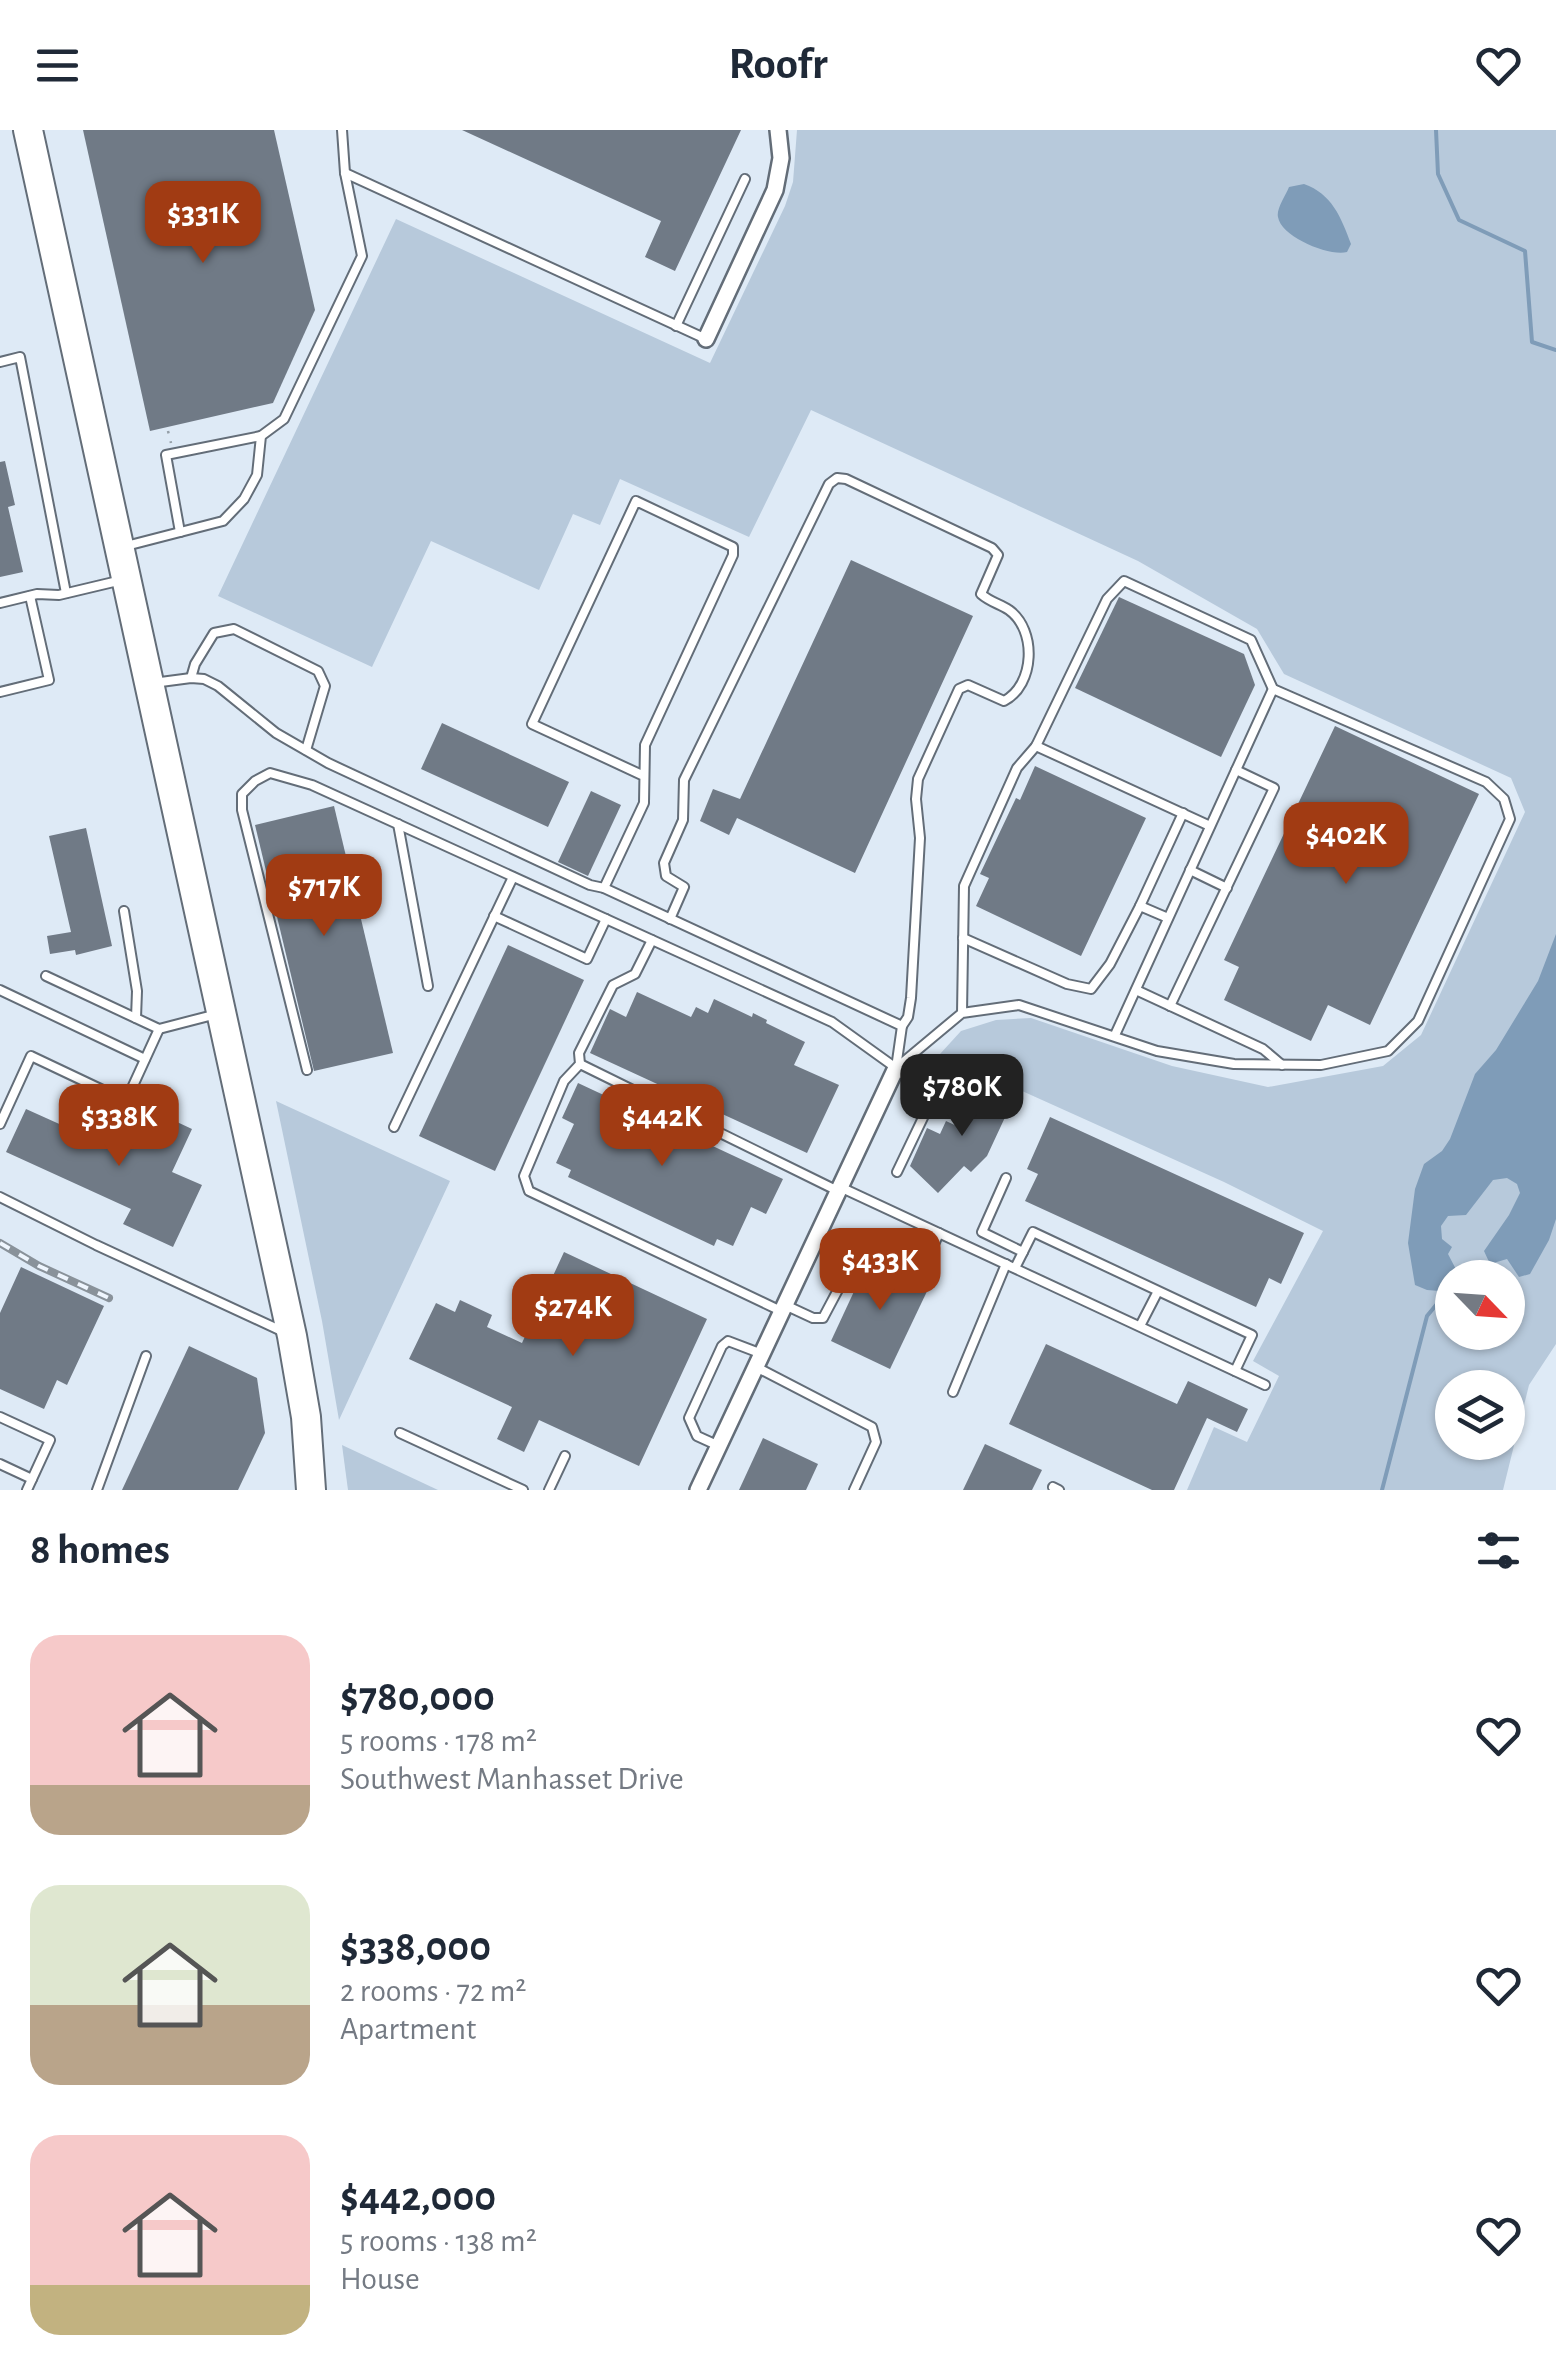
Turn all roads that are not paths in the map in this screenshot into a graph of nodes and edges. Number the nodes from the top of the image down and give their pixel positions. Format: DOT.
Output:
graph roads {
  1 [pos="28,130"];
  2 [pos="778,130"];
  3 [pos="341,131"];
  4 [pos="345,173"];
  5 [pos="745,179"];
  6 [pos="676,326"];
  7 [pos="706,339"];
  8 [pos="0,362"];
  9 [pos="261,436"];
  10 [pos="180,532"];
  11 [pos="119,548"];
  12 [pos="126,579"];
  13 [pos="66,593"];
  14 [pos="30,596"];
  15 [pos="0,603"];
  16 [pos="191,678"];
  17 [pos="149,684"];
  18 [pos="1273,689"];
  19 [pos="0,692"];
  20 [pos="1036,746"];
  21 [pos="306,750"];
  22 [pos="1236,770"];
  23 [pos="644,776"];
  24 [pos="1183,813"];
  25 [pos="398,824"];
  26 [pos="1210,826"];
  27 [pos="1190,870"];
  28 [pos="513,876"];
  29 [pos="604,888"];
  30 [pos="1227,888"];
  31 [pos="1140,906"];
  32 [pos="124,911"];
  33 [pos="494,916"];
  34 [pos="1168,918"];
  35 [pos="606,919"];
  36 [pos="670,919"];
  37 [pos="963,938"];
  38 [pos="652,940"];
  39 [pos="46,976"];
  40 [pos="428,986"];
  41 [pos="0,990"];
  42 [pos="1136,990"];
  43 [pos="1170,1006"];
  44 [pos="222,1013"];
  45 [pos="962,1013"];
  46 [pos="136,1018"];
  47 [pos="902,1026"];
  48 [pos="159,1029"];
  49 [pos="1115,1036"];
  50 [pos="146,1058"];
  51 [pos="580,1064"];
  52 [pos="1282,1065"];
  53 [pos="896,1068"];
  54 [pos="307,1070"];
  55 [pos="0,1124"];
  56 [pos="394,1127"];
  57 [pos="897,1172"];
  58 [pos="1006,1178"];
  59 [pos="839,1189"];
  60 [pos="0,1197"];
  61 [pos="940,1233"];
  62 [pos="1023,1252"];
  63 [pos="1011,1266"];
  64 [pos="1157,1293"];
  65 [pos="784,1308"];
  66 [pos="1140,1326"];
  67 [pos="292,1336"];
  68 [pos="146,1356"];
  69 [pos="759,1360"];
  70 [pos="1235,1371"];
  71 [pos="1265,1384"];
  72 [pos="953,1392"];
  73 [pos="0,1417"];
  74 [pos="400,1434"];
  75 [pos="719,1446"];
  76 [pos="565,1456"];
  77 [pos="0,1464"];
  78 [pos="32,1479"];
  79 [pos="26,1490"];
  80 [pos="97,1490"];
  81 [pos="311,1490"];
  82 [pos="524,1490"];
  83 [pos="549,1490"];
  84 [pos="698,1490"];
  85 [pos="854,1490"];
  1 -- 11 [label="highway"];
  2 -- 7 [label="street"];
  3 -- 4 [label="lane"];
  4 -- 6 [label="lane"];
  4 -- 9 [label="lane"];
  5 -- 6 [label="lane"];
  6 -- 7 [label="lane"];
  8 -- 13 [label="lane"];
  9 -- 10 [label="lane"];
  9 -- 10 [label="lane"];
  10 -- 11 [label="lane"];
  11 -- 12 [label="highway"];
  12 -- 13 [label="lane"];
  12 -- 17 [label="highway"];
  13 -- 14 [label="lane"];
  14 -- 15 [label="lane"];
  14 -- 19 [label="lane"];
  16 -- 17 [label="lane"];
  16 -- 21 [label="lane"];
  16 -- 21 [label="lane"];
  17 -- 44 [label="highway"];
  18 -- 20 [label="lane"];
  18 -- 22 [label="lane"];
  18 -- 52 [label="lane"];
  20 -- 24 [label="lane"];
  20 -- 37 [label="lane"];
  21 -- 29 [label="lane"];
  22 -- 26 [label="lane"];
  22 -- 30 [label="lane"];
  23 -- 23 [label="lane"];
  23 -- 29 [label="lane"];
  24 -- 26 [label="lane"];
  24 -- 31 [label="lane"];
  25 -- 28 [label="lane"];
  25 -- 40 [label="lane"];
  25 -- 54 [label="lane"];
  26 -- 27 [label="lane"];
  27 -- 30 [label="lane"];
  27 -- 34 [label="lane"];
  28 -- 33 [label="lane"];
  28 -- 35 [label="lane"];
  29 -- 36 [label="lane"];
  30 -- 43 [label="lane"];
  31 -- 34 [label="lane"];
  31 -- 37 [label="lane"];
  32 -- 46 [label="lane"];
  33 -- 35 [label="lane"];
  33 -- 56 [label="lane"];
  34 -- 42 [label="lane"];
  35 -- 38 [label="lane"];
  36 -- 47 [label="lane"];
  36 -- 47 [label="lane"];
  37 -- 45 [label="lane"];
  38 -- 51 [label="lane"];
  38 -- 53 [label="lane"];
  39 -- 46 [label="lane"];
  41 -- 50 [label="lane"];
  42 -- 43 [label="lane"];
  42 -- 49 [label="lane"];
  43 -- 52 [label="lane"];
  44 -- 48 [label="lane"];
  44 -- 67 [label="highway"];
  45 -- 49 [label="lane"];
  45 -- 53 [label="lane"];
  46 -- 48 [label="lane"];
  47 -- 53 [label="lane"];
  48 -- 50 [label="lane"];
  49 -- 52 [label="lane"];
  50 -- 55 [label="lane"];
  51 -- 59 [label="lane"];
  51 -- 65 [label="lane"];
  53 -- 57 [label="lane"];
  53 -- 59 [label="street"];
  58 -- 62 [label="lane"];
  59 -- 61 [label="lane"];
  59 -- 65 [label="street"];
  60 -- 67 [label="lane"];
  61 -- 63 [label="lane"];
  61 -- 65 [label="lane"];
  62 -- 63 [label="lane"];
  62 -- 64 [label="lane"];
  63 -- 66 [label="lane"];
  63 -- 72 [label="lane"];
  64 -- 66 [label="lane"];
  64 -- 70 [label="lane"];
  65 -- 69 [label="street"];
  66 -- 70 [label="lane"];
  67 -- 81 [label="highway"];
  68 -- 80 [label="lane"];
  69 -- 75 [label="street"];
  69 -- 75 [label="lane"];
  69 -- 85 [label="lane"];
  70 -- 71 [label="lane"];
  73 -- 78 [label="lane"];
  74 -- 82 [label="lane"];
  75 -- 84 [label="street"];
  76 -- 83 [label="lane"];
  77 -- 78 [label="lane"];
  78 -- 79 [label="lane"];
}
